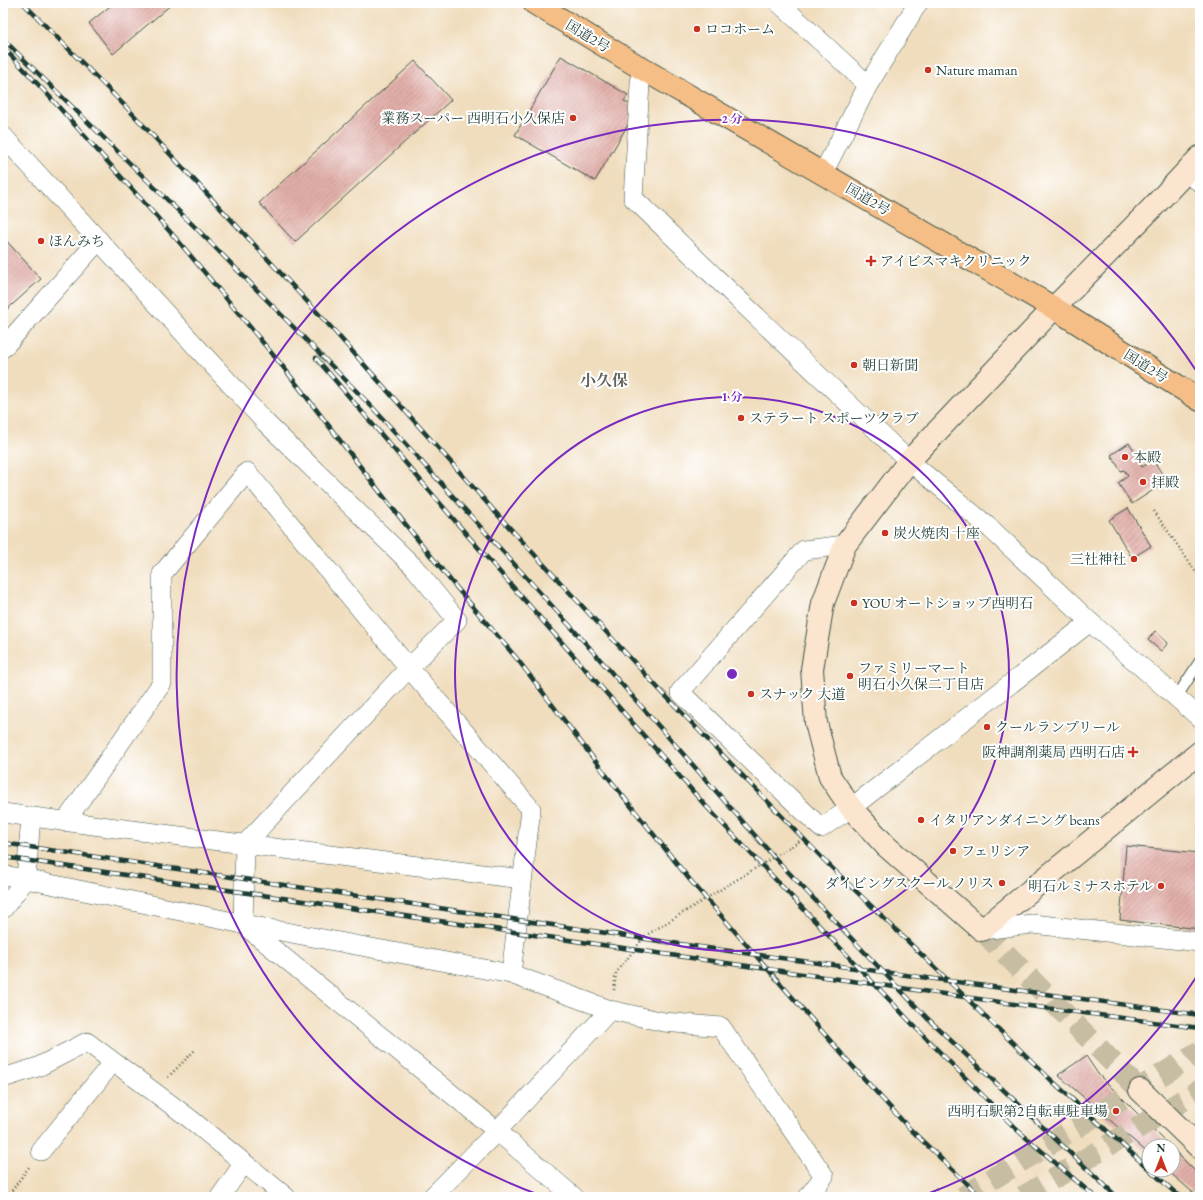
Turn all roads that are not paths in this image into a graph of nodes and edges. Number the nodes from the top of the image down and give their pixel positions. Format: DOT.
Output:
graph roads {
  1 [pos="534,3"];
  2 [pos="918,3"];
  3 [pos="782,4"];
  4 [pos="641,68"];
  5 [pos="868,85"];
  6 [pos="3,136"];
  7 [pos="1200,157"];
  8 [pos="822,173"];
  9 [pos="1193,177"];
  10 [pos="98,240"];
  11 [pos="1054,308"];
  12 [pos="3,348"];
  13 [pos="1200,400"];
  14 [pos="909,461"];
  15 [pos="845,545"];
  16 [pos="1090,622"];
  17 [pos="1200,661"];
  18 [pos="409,668"];
  19 [pos="1176,698"];
  20 [pos="1200,718"];
  21 [pos="1200,752"];
  22 [pos="850,808"];
  23 [pos="3,813"];
  24 [pos="31,817"];
  25 [pos="66,822"];
  26 [pos="245,844"];
  27 [pos="3,875"];
  28 [pos="26,879"];
  29 [pos="522,879"];
  30 [pos="3,909"];
  31 [pos="243,924"];
  32 [pos="982,930"];
  33 [pos="1200,942"];
  34 [pos="511,974"];
  35 [pos="610,1010"];
  36 [pos="113,1062"];
  37 [pos="3,1078"];
  38 [pos="1140,1090"];
  39 [pos="497,1131"];
  40 [pos="1200,1148"];
  41 [pos="41,1151"];
  42 [pos="244,1163"];
  43 [pos="220,1197"];
  44 [pos="286,1197"];
  45 [pos="432,1197"];
  46 [pos="574,1197"];
  47 [pos="808,1197"];
  1 -- 4 [label="highway, 国道2号"];
  2 -- 5 [label="street"];
  3 -- 5 [label="street"];
  4 -- 8 [label="highway, 国道2号"];
  4 -- 14 [label="street"];
  5 -- 8 [label="street"];
  6 -- 10 [label="street"];
  7 -- 9 [label="street"];
  8 -- 11 [label="highway, 国道2号"];
  9 -- 11 [label="street"];
  10 -- 12 [label="street"];
  10 -- 18 [label="street"];
  11 -- 13 [label="highway, 国道2号"];
  11 -- 14 [label="street"];
  14 -- 15 [label="street"];
  14 -- 16 [label="street"];
  15 -- 22 [label="street"];
  15 -- 22 [label="street"];
  16 -- 19 [label="street"];
  16 -- 22 [label="street"];
  17 -- 19 [label="lane"];
  18 -- 25 [label="street"];
  18 -- 26 [label="street"];
  18 -- 29 [label="street"];
  19 -- 20 [label="street"];
  21 -- 32 [label="street"];
  22 -- 32 [label="street"];
  23 -- 24 [label="street"];
  24 -- 25 [label="street"];
  24 -- 28 [label="street"];
  25 -- 26 [label="street"];
  26 -- 29 [label="street"];
  26 -- 31 [label="street"];
  27 -- 28 [label="street"];
  28 -- 30 [label="street"];
  28 -- 31 [label="street"];
  29 -- 34 [label="street"];
  31 -- 34 [label="street"];
  31 -- 39 [label="street"];
  32 -- 33 [label="street"];
  34 -- 35 [label="street"];
  35 -- 39 [label="street"];
  35 -- 47 [label="street"];
  36 -- 37 [label="street"];
  36 -- 41 [label="street"];
  36 -- 42 [label="street"];
  38 -- 40 [label="street"];
  39 -- 45 [label="street"];
  39 -- 46 [label="street"];
  42 -- 43 [label="street"];
  42 -- 44 [label="street"];
}
